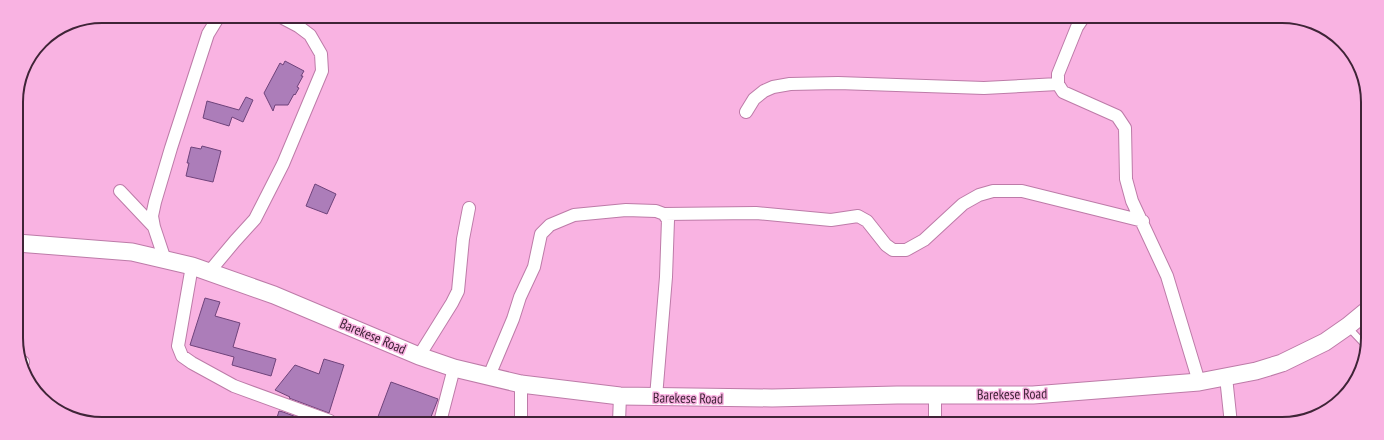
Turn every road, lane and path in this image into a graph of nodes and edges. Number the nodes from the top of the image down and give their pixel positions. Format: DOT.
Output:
graph roads {
  1 [pos="215,23"];
  2 [pos="292,23"];
  3 [pos="1079,23"];
  4 [pos="1058,84"];
  5 [pos="746,112"];
  6 [pos="120,192"];
  7 [pos="469,208"];
  8 [pos="664,214"];
  9 [pos="1143,221"];
  10 [pos="154,227"];
  11 [pos="23,243"];
  12 [pos="165,260"];
  13 [pos="192,266"];
  14 [pos="209,272"];
  15 [pos="1361,315"];
  16 [pos="1348,326"];
  17 [pos="1361,340"];
  18 [pos="419,356"];
  19 [pos="454,368"];
  20 [pos="489,376"];
  21 [pos="1226,377"];
  22 [pos="1199,382"];
  23 [pos="521,384"];
  24 [pos="935,395"];
  25 [pos="620,396"];
  26 [pos="656,397"];
  27 [pos="319,417"];
  28 [pos="441,417"];
  29 [pos="521,417"];
  30 [pos="619,417"];
  31 [pos="935,417"];
  32 [pos="1230,417"];
  1 -- 10 [label="street"];
  2 -- 14 [label="street"];
  3 -- 4 [label="street"];
  4 -- 5 [label="street"];
  4 -- 9 [label="street"];
  6 -- 10 [label="street"];
  7 -- 18 [label="street"];
  8 -- 9 [label="street"];
  8 -- 20 [label="street"];
  8 -- 26 [label="street"];
  9 -- 22 [label="street"];
  10 -- 12 [label="street"];
  11 -- 12 [label="main road, Barekese Road"];
  12 -- 13 [label="main road, Barekese Road"];
  13 -- 14 [label="main road, Barekese Road"];
  13 -- 27 [label="street"];
  14 -- 18 [label="main road, Barekese Road"];
  15 -- 16 [label="main road, Barekese Road"];
  16 -- 17 [label="lane"];
  16 -- 21 [label="main road, Barekese Road"];
  18 -- 19 [label="main road, Barekese Road"];
  19 -- 20 [label="main road, Barekese Road"];
  19 -- 28 [label="street"];
  20 -- 23 [label="main road, Barekese Road"];
  21 -- 22 [label="main road, Barekese Road"];
  21 -- 32 [label="street"];
  22 -- 24 [label="main road, Barekese Road"];
  23 -- 25 [label="main road, Barekese Road"];
  23 -- 29 [label="street"];
  24 -- 26 [label="main road, Barekese Road"];
  24 -- 31 [label="street"];
  25 -- 26 [label="main road, Barekese Road"];
  25 -- 30 [label="street"];
}
